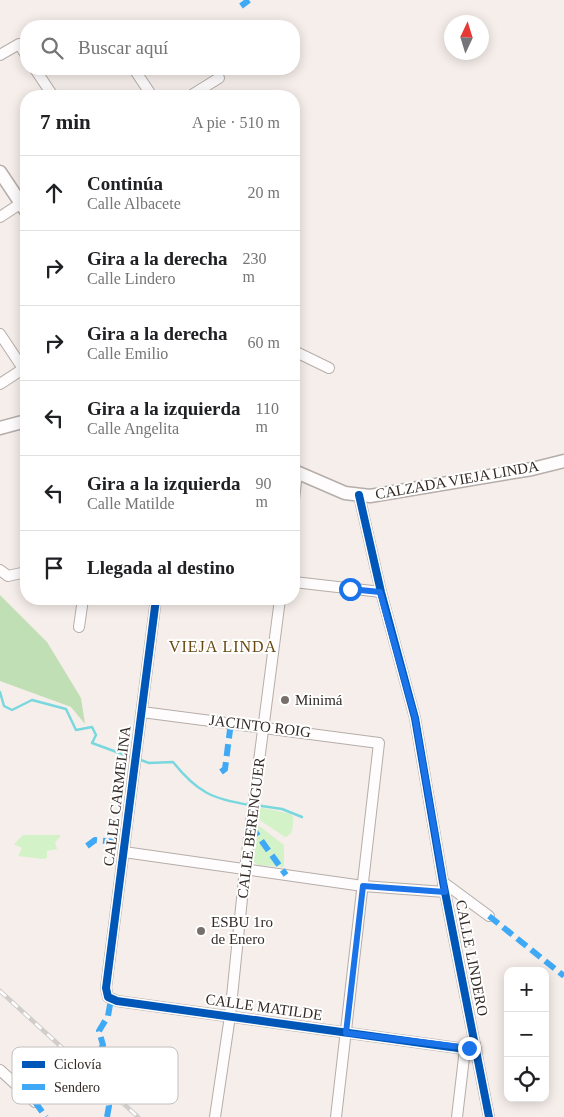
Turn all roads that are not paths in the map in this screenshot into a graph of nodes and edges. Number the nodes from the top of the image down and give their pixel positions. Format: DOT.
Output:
graph roads {
  1 [pos="20,46"];
  2 [pos="0,55"];
  3 [pos="39,75"];
  4 [pos="138,75"];
  5 [pos="219,78"];
  6 [pos="49,90"];
  7 [pos="148,90"];
  8 [pos="200,90"];
  9 [pos="0,172"];
  10 [pos="20,198"];
  11 [pos="20,207"];
  12 [pos="0,217"];
  13 [pos="0,334"];
  14 [pos="300,354"];
  15 [pos="20,362"];
  16 [pos="328,368"];
  17 [pos="20,372"];
  18 [pos="0,384"];
  19 [pos="20,423"];
  20 [pos="0,428"];
  21 [pos="564,461"];
  22 [pos="300,474"];
  23 [pos="359,496"];
  24 [pos="2,572"];
  25 [pos="20,574"];
  26 [pos="300,583"];
  27 [pos="380,592"];
  28 [pos="82,605"];
  29 [pos="155,605"];
  30 [pos="279,605"];
  31 [pos="79,627"];
  32 [pos="142,712"];
  33 [pos="264,726"];
  34 [pos="124,852"];
  35 [pos="246,868"];
  36 [pos="443,882"];
  37 [pos="363,886"];
  38 [pos="445,892"];
  39 [pos="489,916"];
  40 [pos="108,997"];
  41 [pos="230,1016"];
  42 [pos="346,1033"];
  43 [pos="470,1047"];
  44 [pos="0,1070"];
  45 [pos="12,1081"];
  46 [pos="214,1117"];
  47 [pos="336,1117"];
  48 [pos="456,1117"];
  49 [pos="488,1117"];
  1 -- 2 [label="street"];
  3 -- 6 [label="street"];
  4 -- 7 [label="street"];
  5 -- 8 [label="street"];
  9 -- 10 [label="street"];
  11 -- 12 [label="street"];
  13 -- 15 [label="street"];
  14 -- 16 [label="street"];
  17 -- 18 [label="street"];
  19 -- 20 [label="street"];
  21 -- 23 [label="street, CALZADA VIEJA LINDA"];
  22 -- 23 [label="street, CALZADA VIEJA LINDA"];
  23 -- 27 [label="street, CALLE LINDERO"];
  24 -- 25 [label="street"];
  26 -- 27 [label="street"];
  27 -- 36 [label="street, CALLE LINDERO"];
  28 -- 31 [label="street"];
  29 -- 32 [label="street, CALLE CARMELINA"];
  30 -- 33 [label="street, CALLE BERENGUER"];
  32 -- 33 [label="street, JACINTO ROIG"];
  32 -- 34 [label="street, CALLE CARMELINA"];
  33 -- 35 [label="street, CALLE BERENGUER"];
  33 -- 37 [label="street, JACINTO ROIG"];
  34 -- 35 [label="street"];
  34 -- 40 [label="street, CALLE CARMELINA"];
  35 -- 37 [label="street"];
  35 -- 41 [label="street, CALLE BERENGUER"];
  36 -- 38 [label="street, CALLE LINDERO"];
  36 -- 39 [label="street"];
  37 -- 38 [label="street"];
  37 -- 42 [label="street"];
  38 -- 43 [label="street, CALLE LINDERO"];
  40 -- 41 [label="street, CALLE MATILDE"];
  41 -- 42 [label="street, CALLE MATILDE"];
  41 -- 46 [label="street, CALLE BERENGUER"];
  42 -- 43 [label="street, CALLE MATILDE"];
  42 -- 47 [label="street"];
  43 -- 48 [label="street"];
  43 -- 49 [label="street, CALLE LINDERO"];
  44 -- 45 [label="street"];
}
